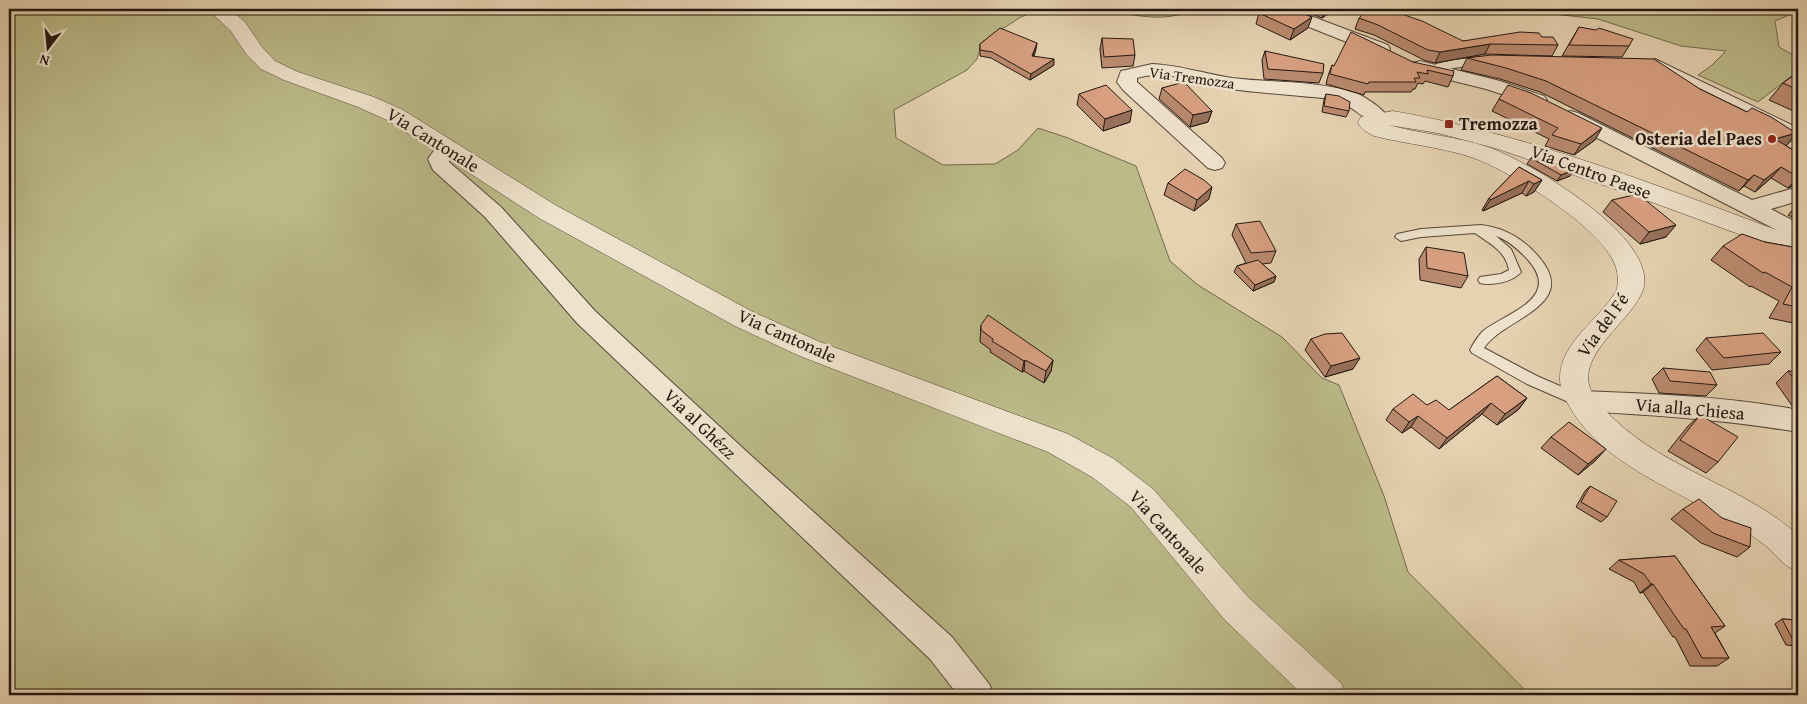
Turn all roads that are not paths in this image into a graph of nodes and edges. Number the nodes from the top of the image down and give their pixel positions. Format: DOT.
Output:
graph roads {
  1 [pos="217,9"];
  2 [pos="1300,17"];
  3 [pos="1502,60"];
  4 [pos="1648,64"];
  5 [pos="1438,73"];
  6 [pos="1378,117"];
  7 [pos="1798,136"];
  8 [pos="447,147"];
  9 [pos="1215,163"];
  10 [pos="1798,194"];
  11 [pos="1750,208"];
  12 [pos="1474,227"];
  13 [pos="1798,232"];
  14 [pos="1401,237"];
  15 [pos="1798,247"];
  16 [pos="1484,280"];
  17 [pos="1581,401"];
  18 [pos="1798,421"];
  19 [pos="1798,557"];
  20 [pos="978,695"];
  21 [pos="1328,695"];
  1 -- 8 [label="street, Via Cantonale"];
  2 -- 5 [label="street"];
  3 -- 5 [label="street"];
  4 -- 7 [label="street"];
  5 -- 11 [label="street"];
  6 -- 9 [label="street, Via Tremozza"];
  6 -- 15 [label="street, Via Centro Paese"];
  6 -- 17 [label="street, Via del Fé"];
  8 -- 20 [label="street, Via al Ghézz"];
  8 -- 21 [label="street, Via Cantonale"];
  10 -- 11 [label="street"];
  11 -- 13 [label="street"];
  12 -- 14 [label="lane"];
  12 -- 16 [label="lane"];
  12 -- 17 [label="lane"];
  17 -- 18 [label="street, Via alla Chiesa"];
  17 -- 19 [label="street, Via del Fé"];
}
